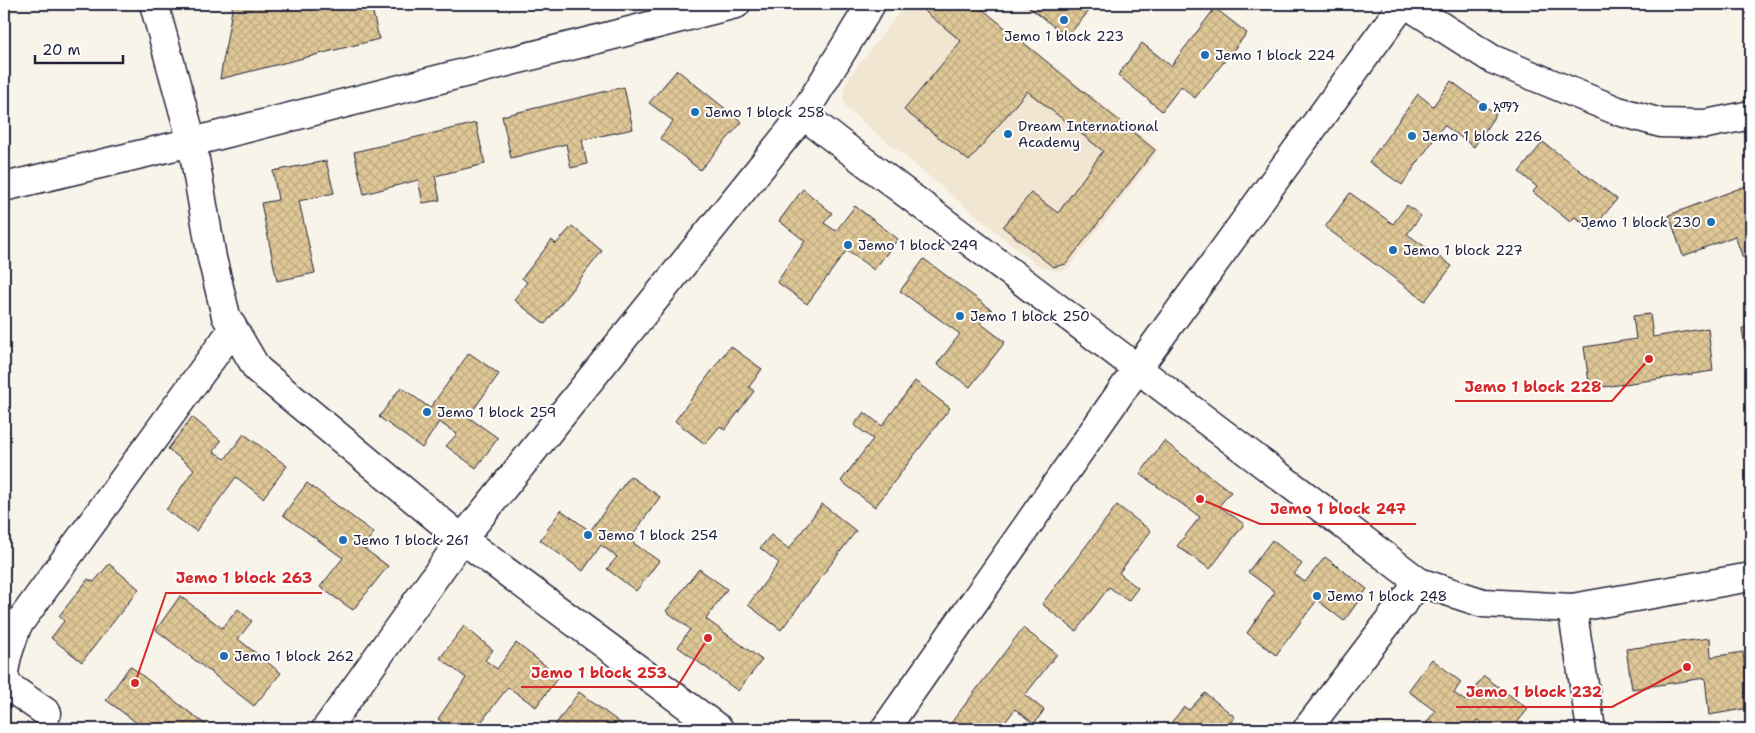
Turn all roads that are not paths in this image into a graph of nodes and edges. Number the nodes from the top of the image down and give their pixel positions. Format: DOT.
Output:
graph roads {
  1 [pos="154,4"];
  2 [pos="736,4"];
  3 [pos="871,4"];
  4 [pos="1404,4"];
  5 [pos="803,115"];
  6 [pos="1751,115"];
  7 [pos="192,142"];
  8 [pos="4,187"];
  9 [pos="233,329"];
  10 [pos="1138,369"];
  11 [pos="462,539"];
  12 [pos="1751,577"];
  13 [pos="1419,582"];
  14 [pos="1572,608"];
  15 [pos="4,674"];
  16 [pos="47,713"];
  17 [pos="326,729"];
  18 [pos="718,729"];
  19 [pos="885,729"];
  20 [pos="1307,729"];
  21 [pos="1591,729"];
  1 -- 7 [label="street"];
  2 -- 7 [label="street"];
  3 -- 5 [label="street"];
  4 -- 6 [label="street"];
  4 -- 10 [label="street"];
  5 -- 10 [label="street"];
  5 -- 11 [label="street"];
  7 -- 8 [label="street"];
  7 -- 9 [label="street"];
  9 -- 11 [label="street"];
  9 -- 15 [label="street"];
  10 -- 13 [label="street"];
  10 -- 19 [label="street"];
  11 -- 17 [label="street"];
  11 -- 18 [label="street"];
  12 -- 14 [label="street"];
  13 -- 14 [label="street"];
  13 -- 20 [label="street"];
  14 -- 21 [label="street"];
  15 -- 16 [label="street"];
}
